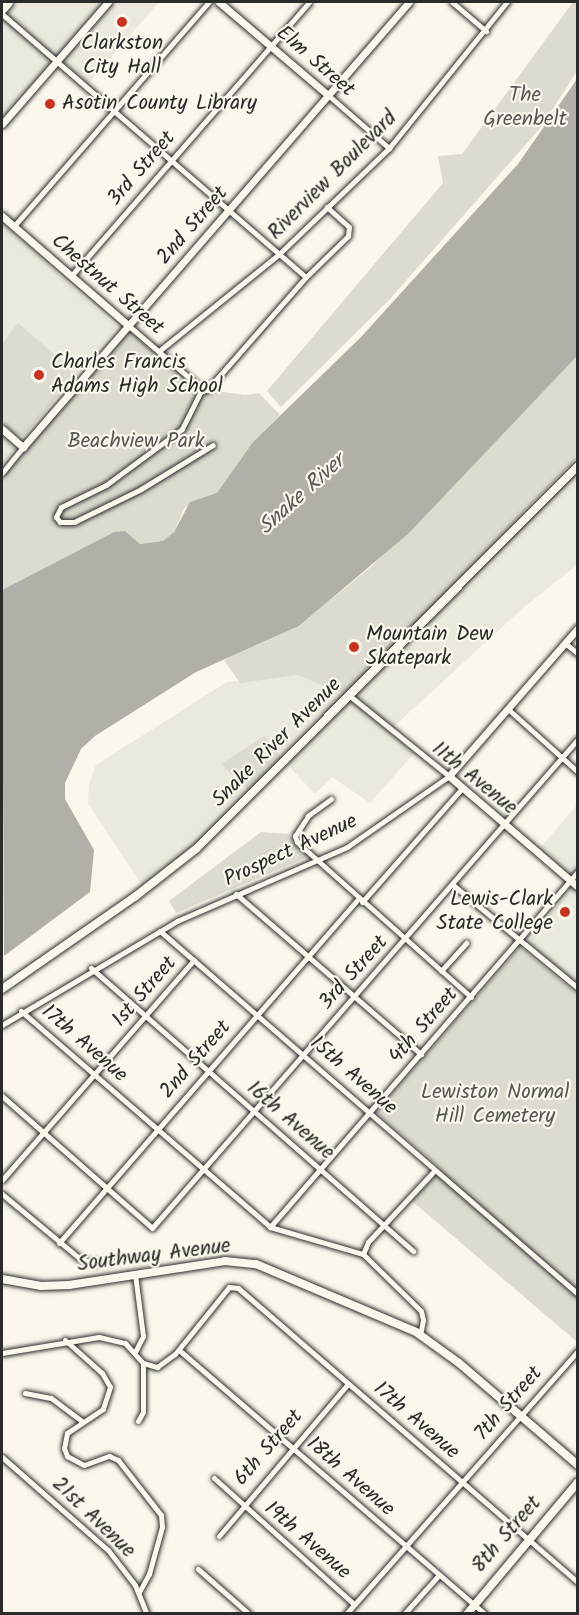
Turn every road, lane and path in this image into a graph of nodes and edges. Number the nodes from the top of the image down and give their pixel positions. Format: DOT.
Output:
graph roads {
  1 [pos="8,2"];
  2 [pos="108,2"];
  3 [pos="209,2"];
  4 [pos="219,2"];
  5 [pos="309,2"];
  6 [pos="409,2"];
  7 [pos="452,2"];
  8 [pos="507,2"];
  9 [pos="2,9"];
  10 [pos="2,14"];
  11 [pos="486,31"];
  12 [pos="271,46"];
  13 [pos="56,61"];
  14 [pos="328,95"];
  15 [pos="114,112"];
  16 [pos="2,124"];
  17 [pos="389,148"];
  18 [pos="171,161"];
  19 [pos="327,207"];
  20 [pos="228,211"];
  21 [pos="2,216"];
  22 [pos="14,226"];
  23 [pos="279,254"];
  24 [pos="71,276"];
  25 [pos="306,278"];
  26 [pos="129,326"];
  27 [pos="159,351"];
  28 [pos="202,389"];
  29 [pos="2,429"];
  30 [pos="213,445"];
  31 [pos="23,447"];
  32 [pos="578,466"];
  33 [pos="2,473"];
  34 [pos="578,628"];
  35 [pos="565,643"];
  36 [pos="578,654"];
  37 [pos="350,696"];
  38 [pos="508,708"];
  39 [pos="578,739"];
  40 [pos="561,758"];
  41 [pos="578,772"];
  42 [pos="449,776"];
  43 [pos="462,788"];
  44 [pos="331,799"];
  45 [pos="504,824"];
  46 [pos="315,861"];
  47 [pos="578,871"];
  48 [pos="570,880"];
  49 [pos="453,885"];
  50 [pos="578,887"];
  51 [pos="236,894"];
  52 [pos="360,900"];
  53 [pos="160,931"];
  54 [pos="406,940"];
  55 [pos="519,941"];
  56 [pos="466,943"];
  57 [pos="308,957"];
  58 [pos="194,960"];
  59 [pos="90,968"];
  60 [pos="441,971"];
  61 [pos="578,988"];
  62 [pos="2,989"];
  63 [pos="354,996"];
  64 [pos="471,997"];
  65 [pos="21,1011"];
  66 [pos="257,1014"];
  67 [pos="144,1018"];
  68 [pos="2,1024"];
  69 [pos="421,1054"];
  70 [pos="304,1055"];
  71 [pos="207,1072"];
  72 [pos="94,1076"];
  73 [pos="2,1096"];
  74 [pos="253,1113"];
  75 [pos="370,1113"];
  76 [pos="156,1130"];
  77 [pos="44,1133"];
  78 [pos="203,1170"];
  79 [pos="320,1170"];
  80 [pos="435,1170"];
  81 [pos="2,1180"];
  82 [pos="106,1187"];
  83 [pos="2,1194"];
  84 [pos="383,1225"];
  85 [pos="270,1227"];
  86 [pos="59,1243"];
  87 [pos="413,1251"];
  88 [pos="363,1254"];
  89 [pos="111,1260"];
  90 [pos="135,1274"];
  91 [pos="2,1279"];
  92 [pos="578,1294"];
  93 [pos="420,1336"];
  94 [pos="65,1340"];
  95 [pos="179,1350"];
  96 [pos="577,1351"];
  97 [pos="135,1352"];
  98 [pos="2,1353"];
  99 [pos="143,1363"];
  100 [pos="348,1384"];
  101 [pos="25,1393"];
  102 [pos="521,1416"];
  103 [pos="81,1421"];
  104 [pos="138,1421"];
  105 [pos="292,1449"];
  106 [pos="2,1457"];
  107 [pos="578,1465"];
  108 [pos="214,1478"];
  109 [pos="578,1482"];
  110 [pos="463,1484"];
  111 [pos="245,1505"];
  112 [pos="219,1536"];
  113 [pos="527,1538"];
  114 [pos="406,1548"];
  115 [pos="198,1569"];
  116 [pos="438,1576"];
  117 [pos="578,1582"];
  118 [pos="138,1592"];
  119 [pos="354,1604"];
  120 [pos="472,1605"];
  121 [pos="147,1614"];
  122 [pos="249,1614"];
  123 [pos="346,1614"];
  124 [pos="404,1614"];
  125 [pos="467,1614"];
  126 [pos="476,1614"];
  127 [pos="484,1614"];
  1 -- 9 [label="main road"];
  2 -- 13 [label="street"];
  3 -- 15 [label="street"];
  4 -- 12 [label="street, Elm Street"];
  5 -- 12 [label="street, 3rd Street"];
  6 -- 14 [label="street, 2nd Street"];
  7 -- 11 [label="street"];
  8 -- 11 [label="street, Riverview Boulevard"];
  10 -- 13 [label="street"];
  11 -- 17 [label="street, Riverview Boulevard"];
  12 -- 14 [label="street, Elm Street"];
  12 -- 18 [label="street, 3rd Street"];
  13 -- 15 [label="street"];
  13 -- 16 [label="street"];
  14 -- 17 [label="street, Elm Street"];
  14 -- 20 [label="street, 2nd Street"];
  15 -- 18 [label="street"];
  15 -- 22 [label="street"];
  17 -- 19 [label="street, Riverview Boulevard"];
  18 -- 20 [label="street"];
  18 -- 24 [label="street, 3rd Street"];
  19 -- 23 [label="street, Riverview Boulevard"];
  19 -- 25 [label="street"];
  20 -- 23 [label="street"];
  20 -- 26 [label="street, 2nd Street"];
  21 -- 22 [label="street, Chestnut Street"];
  22 -- 24 [label="street, Chestnut Street"];
  23 -- 25 [label="street"];
  23 -- 27 [label="street, Riverview Boulevard"];
  24 -- 26 [label="street, Chestnut Street"];
  25 -- 28 [label="street"];
  26 -- 27 [label="street, Chestnut Street"];
  26 -- 31 [label="street, 2nd Street"];
  27 -- 28 [label="street, Chestnut Street"];
  28 -- 30 [label="street"];
  29 -- 31 [label="street"];
  31 -- 33 [label="street, 2nd Street"];
  32 -- 37 [label="main road, Snake River Avenue"];
  34 -- 35 [label="street, Prospect Avenue"];
  35 -- 36 [label="street"];
  35 -- 38 [label="street, Prospect Avenue"];
  37 -- 42 [label="street, 11th Avenue"];
  37 -- 62 [label="main road, Snake River Avenue"];
  38 -- 40 [label="street"];
  38 -- 42 [label="street, Prospect Avenue"];
  39 -- 40 [label="street, 3rd Street"];
  40 -- 41 [label="street"];
  40 -- 45 [label="street, 3rd Street"];
  42 -- 43 [label="street, 11th Avenue"];
  42 -- 46 [label="street, Prospect Avenue"];
  43 -- 45 [label="street, 11th Avenue"];
  43 -- 52 [label="street, 2nd Street"];
  44 -- 46 [label="street"];
  45 -- 48 [label="street, 11th Avenue"];
  45 -- 49 [label="street, 3rd Street"];
  46 -- 51 [label="street, Prospect Avenue"];
  46 -- 52 [label="street"];
  47 -- 48 [label="street, 4th Street"];
  48 -- 50 [label="street, 11th Avenue"];
  48 -- 55 [label="street, 4th Street"];
  49 -- 54 [label="street, 3rd Street"];
  49 -- 55 [label="street"];
  51 -- 53 [label="street, Prospect Avenue"];
  51 -- 57 [label="street"];
  52 -- 54 [label="street"];
  52 -- 57 [label="street, 2nd Street"];
  53 -- 58 [label="street, 15th Avenue"];
  53 -- 59 [label="street, Prospect Avenue"];
  54 -- 60 [label="street"];
  54 -- 63 [label="street, 3rd Street"];
  55 -- 61 [label="street"];
  55 -- 64 [label="street, 4th Street"];
  56 -- 60 [label="street"];
  57 -- 63 [label="street"];
  57 -- 66 [label="street, 2nd Street"];
  58 -- 66 [label="street, 15th Avenue"];
  58 -- 67 [label="street, 1st Street"];
  59 -- 65 [label="street, Prospect Avenue"];
  59 -- 67 [label="street, 16th Avenue"];
  60 -- 64 [label="street"];
  63 -- 69 [label="street"];
  63 -- 70 [label="street, 3rd Street"];
  64 -- 69 [label="street, 4th Street"];
  65 -- 68 [label="street, Prospect Avenue"];
  65 -- 72 [label="street, 17th Avenue"];
  66 -- 70 [label="street, 15th Avenue"];
  66 -- 71 [label="street, 2nd Street"];
  67 -- 71 [label="street, 16th Avenue"];
  67 -- 72 [label="street, 1st Street"];
  69 -- 75 [label="street, 4th Street"];
  70 -- 74 [label="street, 3rd Street"];
  70 -- 75 [label="street, 15th Avenue"];
  71 -- 74 [label="street, 16th Avenue"];
  71 -- 76 [label="street, 2nd Street"];
  72 -- 76 [label="street, 17th Avenue"];
  72 -- 77 [label="street, 1st Street"];
  73 -- 77 [label="street"];
  74 -- 78 [label="street, 3rd Street"];
  74 -- 79 [label="street, 16th Avenue"];
  75 -- 79 [label="street, 4th Street"];
  75 -- 80 [label="street, 15th Avenue"];
  76 -- 78 [label="street, 17th Avenue"];
  76 -- 82 [label="street, 2nd Street"];
  77 -- 81 [label="street, 1st Street"];
  77 -- 82 [label="street"];
  78 -- 82 [label="street, 3rd Street"];
  78 -- 85 [label="street, 17th Avenue"];
  79 -- 84 [label="street, 16th Avenue"];
  79 -- 85 [label="street, 4th Street"];
  80 -- 84 [label="street"];
  80 -- 92 [label="street, 15th Avenue"];
  82 -- 86 [label="street, 2nd Street"];
  83 -- 86 [label="street"];
  84 -- 87 [label="street, 16th Avenue"];
  84 -- 88 [label="street"];
  85 -- 88 [label="street, 17th Avenue"];
  86 -- 89 [label="street"];
  88 -- 93 [label="street"];
  90 -- 91 [label="main road, Southway Avenue"];
  90 -- 93 [label="main road, Southway Avenue"];
  90 -- 97 [label="street"];
  93 -- 102 [label="main road, Southway Avenue"];
  94 -- 97 [label="street"];
  94 -- 98 [label="street"];
  94 -- 103 [label="street"];
  95 -- 99 [label="street"];
  95 -- 100 [label="street, 17th Avenue"];
  95 -- 105 [label="street, 18th Avenue"];
  96 -- 102 [label="street, 7th Street"];
  97 -- 99 [label="street"];
  99 -- 104 [label="street"];
  100 -- 105 [label="street, 6th Street"];
  100 -- 110 [label="street, 17th Avenue"];
  101 -- 103 [label="street"];
  102 -- 107 [label="main road"];
  102 -- 110 [label="street, 7th Street"];
  103 -- 118 [label="street"];
  105 -- 111 [label="street, 6th Street"];
  105 -- 114 [label="street, 18th Avenue"];
  106 -- 118 [label="street, 21st Avenue"];
  108 -- 111 [label="street, 19th Avenue"];
  109 -- 113 [label="main road, 8th Street"];
  110 -- 113 [label="street, 17th Avenue"];
  110 -- 114 [label="street, 7th Street"];
  111 -- 112 [label="street, 6th Street"];
  111 -- 119 [label="street, 19th Avenue"];
  113 -- 117 [label="street, 17th Avenue"];
  113 -- 120 [label="main road, 8th Street"];
  114 -- 116 [label="street, 18th Avenue"];
  114 -- 119 [label="street, 7th Street"];
  115 -- 122 [label="street"];
  116 -- 120 [label="street, 18th Avenue"];
  116 -- 124 [label="street"];
  118 -- 121 [label="street, 21st Avenue"];
  119 -- 123 [label="street, 7th Street"];
  120 -- 125 [label="main road, 8th Street"];
  120 -- 126 [label="street, 18th Avenue"];
  120 -- 127 [label="street, 18th Avenue"];
}
